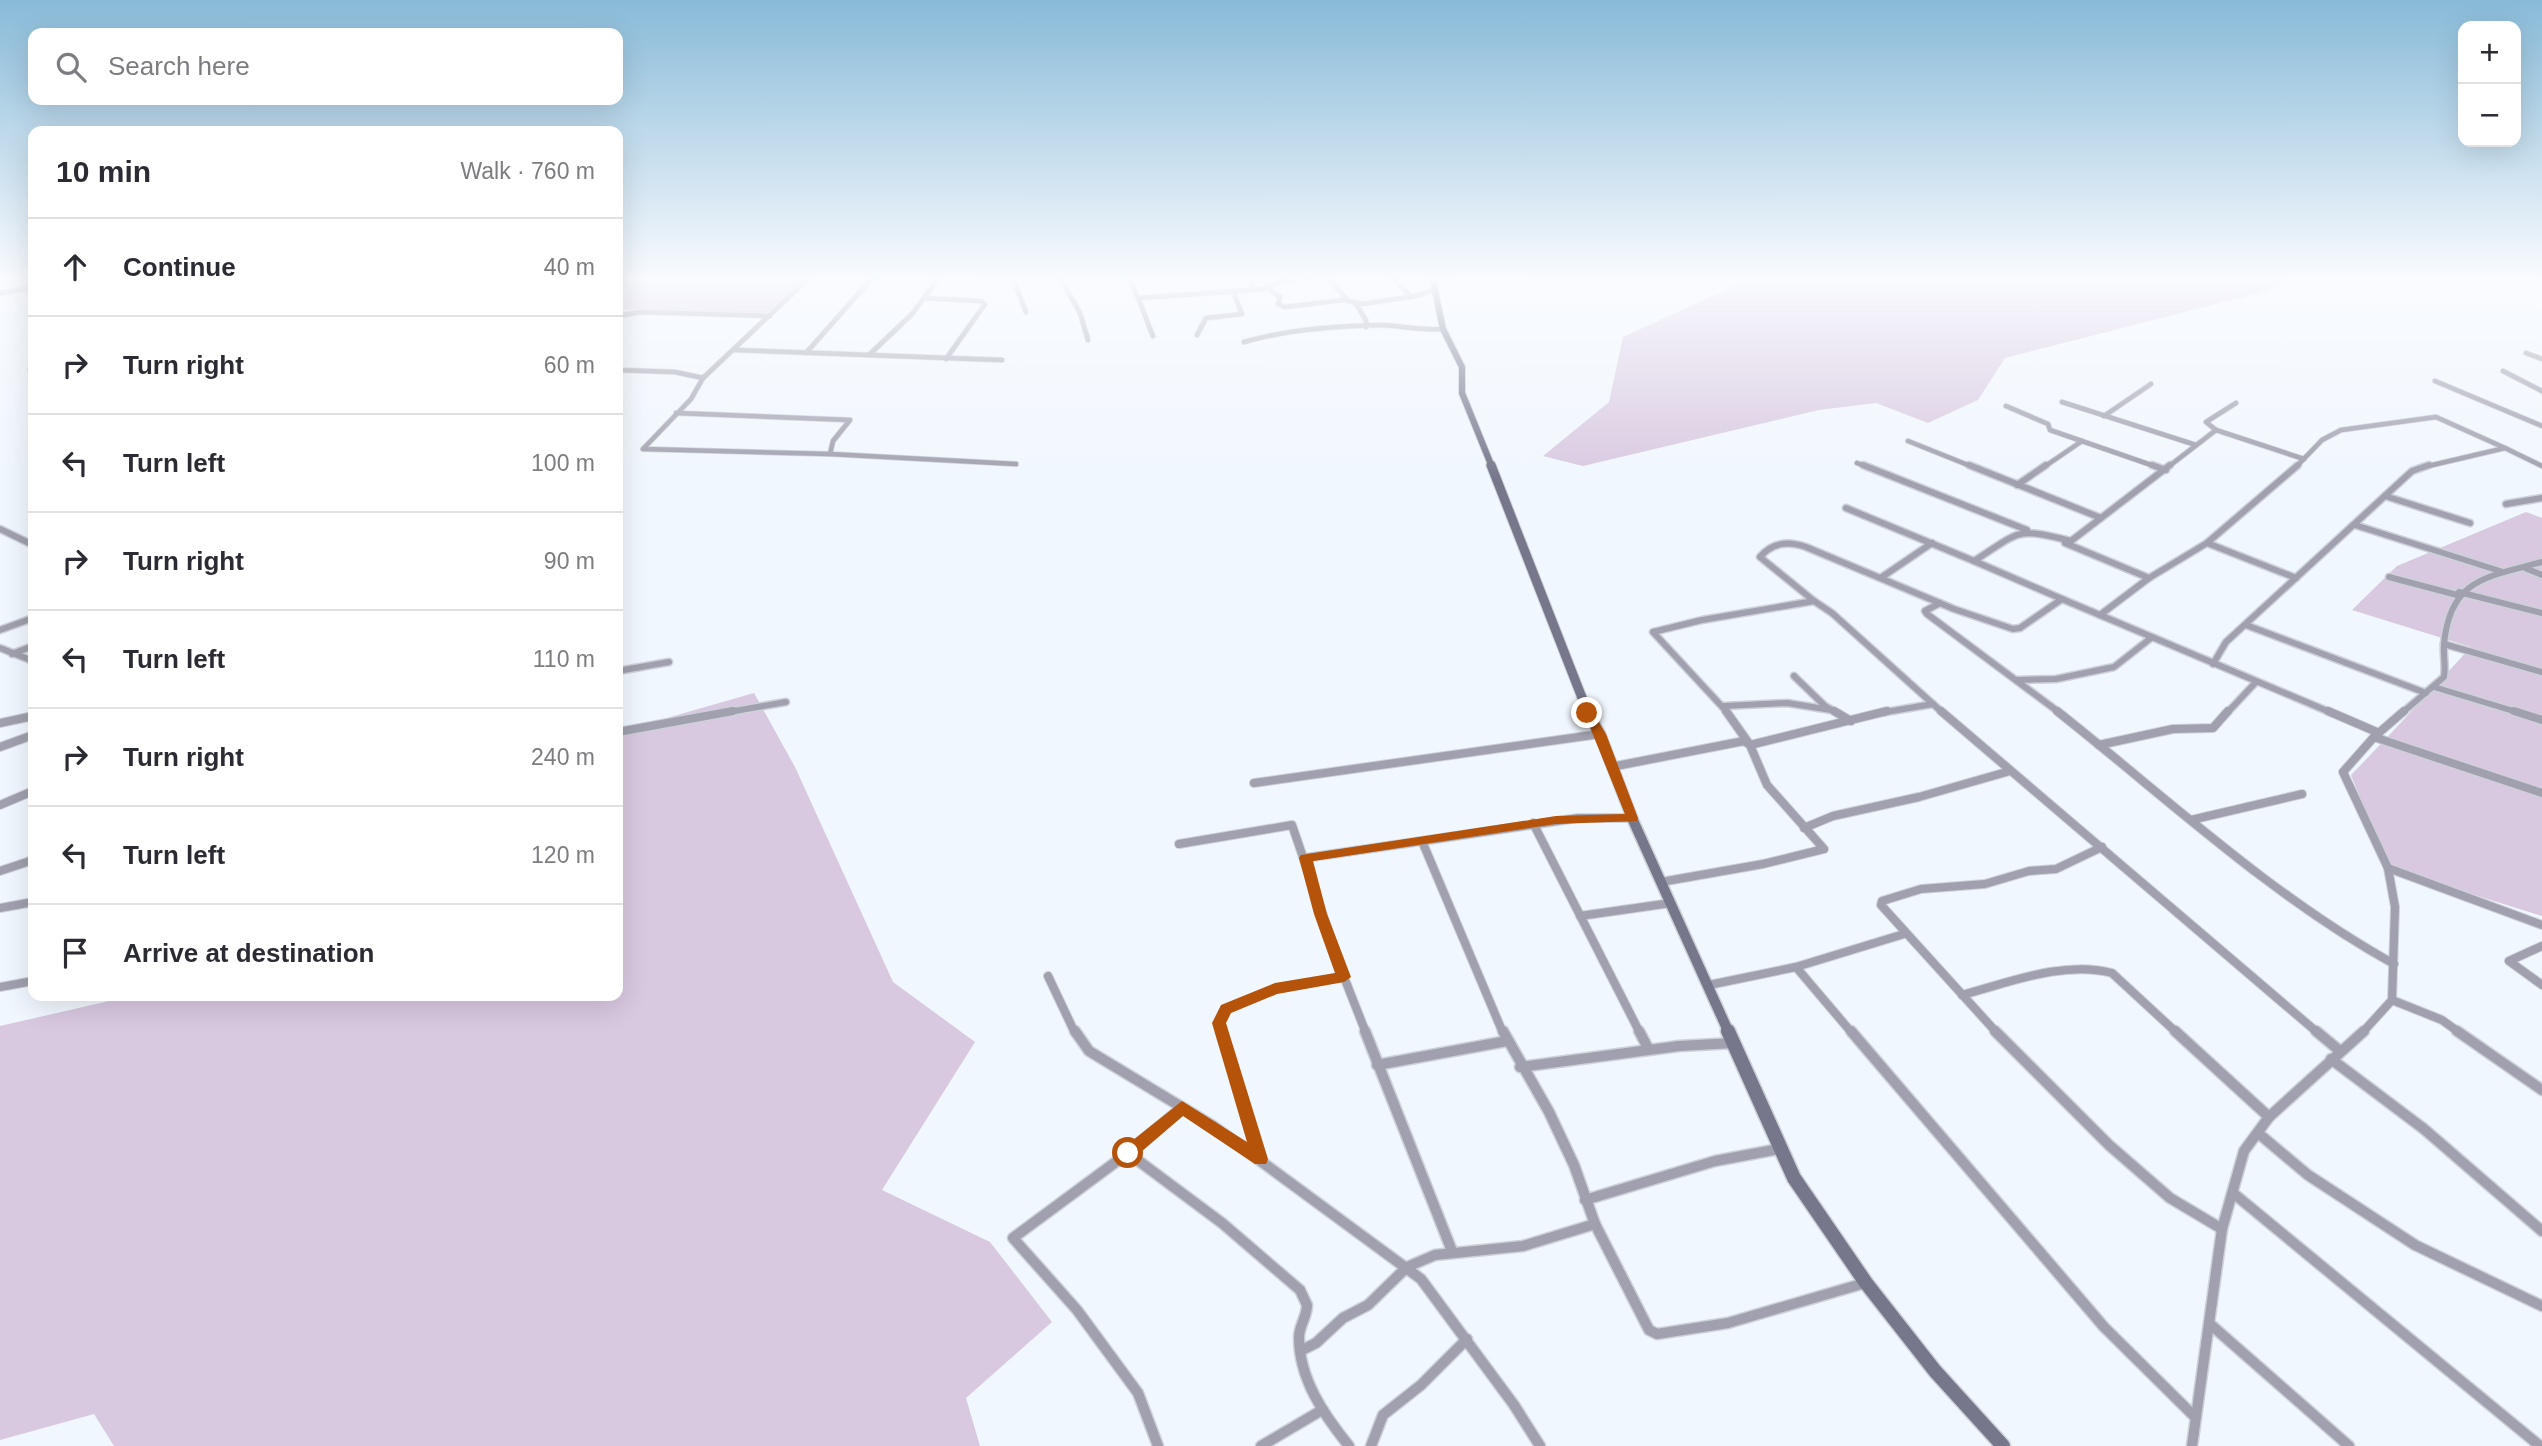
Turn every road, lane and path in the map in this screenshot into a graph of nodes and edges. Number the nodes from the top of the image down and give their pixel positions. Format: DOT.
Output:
graph roads {
  1 [pos="744,343"];
  2 [pos="814,343"];
  3 [pos="881,343"];
  4 [pos="957,343"];
  5 [pos="1450,343"];
  6 [pos="736,352"];
  7 [pos="806,353"];
  8 [pos="2526,353"];
  9 [pos="869,356"];
  10 [pos="946,359"];
  11 [pos="2542,359"];
  12 [pos="1002,360"];
  13 [pos="623,370"];
  14 [pos="2503,371"];
  15 [pos="704,379"];
  16 [pos="2435,381"];
  17 [pos="2151,384"];
  18 [pos="2542,391"];
  19 [pos="2062,402"];
  20 [pos="2236,404"];
  21 [pos="2006,406"];
  22 [pos="676,412"];
  23 [pos="2104,415"];
  24 [pos="2542,426"];
  25 [pos="2216,430"];
  26 [pos="1909,441"];
  27 [pos="2082,441"];
  28 [pos="2196,445"];
  29 [pos="2505,448"];
  30 [pos="830,454"];
  31 [pos="2304,459"];
  32 [pos="1857,463"];
  33 [pos="1016,464"];
  34 [pos="2542,466"];
  35 [pos="2166,470"];
  36 [pos="2017,485"];
  37 [pos="2385,496"];
  38 [pos="2542,498"];
  39 [pos="2506,504"];
  40 [pos="1846,508"];
  41 [pos="2101,518"];
  42 [pos="2470,523"];
  43 [pos="2355,525"];
  44 [pos="0,529"];
  45 [pos="2031,531"];
  46 [pos="2061,541"];
  47 [pos="28,543"];
  48 [pos="1932,543"];
  49 [pos="2207,543"];
  50 [pos="1974,561"];
  51 [pos="2542,562"];
  52 [pos="2524,568"];
  53 [pos="2503,572"];
  54 [pos="2542,575"];
  55 [pos="1882,577"];
  56 [pos="2389,577"];
  57 [pos="2149,578"];
  58 [pos="2296,578"];
  59 [pos="2458,594"];
  60 [pos="2062,598"];
  61 [pos="1814,601"];
  62 [pos="1940,603"];
  63 [pos="2542,613"];
  64 [pos="2100,615"];
  65 [pos="28,620"];
  66 [pos="2246,625"];
  67 [pos="1,629"];
  68 [pos="2151,638"];
  69 [pos="2444,644"];
  70 [pos="0,648"];
  71 [pos="28,648"];
  72 [pos="12,654"];
  73 [pos="28,659"];
  74 [pos="669,662"];
  75 [pos="2213,664"];
  76 [pos="623,670"];
  77 [pos="2542,672"];
  78 [pos="1794,676"];
  79 [pos="2017,680"];
  80 [pos="2256,682"];
  81 [pos="2434,687"];
  82 [pos="2426,693"];
  83 [pos="786,702"];
  84 [pos="1933,704"];
  85 [pos="1724,706"];
  86 [pos="1831,710"];
  87 [pos="28,717"];
  88 [pos="2542,720"];
  89 [pos="1852,721"];
  90 [pos="0,723"];
  91 [pos="623,731"];
  92 [pos="1600,734"];
  93 [pos="2376,735"];
  94 [pos="28,737"];
  95 [pos="1751,745"];
  96 [pos="2099,745"];
  97 [pos="0,747"];
  98 [pos="1611,767"];
  99 [pos="2010,771"];
  100 [pos="1254,783"];
  101 [pos="28,793"];
  102 [pos="2542,793"];
  103 [pos="2302,794"];
  104 [pos="0,805"];
  105 [pos="1632,818"];
  106 [pos="2191,820"];
  107 [pos="1533,823"];
  108 [pos="1804,828"];
  109 [pos="1422,841"];
  110 [pos="1180,844"];
  111 [pos="2102,848"];
  112 [pos="1305,858"];
  113 [pos="28,862"];
  114 [pos="2388,868"];
  115 [pos="0,871"];
  116 [pos="1661,882"];
  117 [pos="1672,902"];
  118 [pos="28,903"];
  119 [pos="0,908"];
  120 [pos="1580,916"];
  121 [pos="2542,925"];
  122 [pos="1904,934"];
  123 [pos="2542,946"];
  124 [pos="2394,964"];
  125 [pos="1796,967"];
  126 [pos="1048,976"];
  127 [pos="1344,977"];
  128 [pos="28,982"];
  129 [pos="1709,985"];
  130 [pos="2542,985"];
  131 [pos="0,987"];
  132 [pos="1962,995"];
  133 [pos="2392,1000"];
  134 [pos="1507,1041"];
  135 [pos="1734,1043"];
  136 [pos="1648,1048"];
  137 [pos="2340,1051"];
  138 [pos="2331,1059"];
  139 [pos="1377,1065"];
  140 [pos="1520,1067"];
  141 [pos="2542,1090"];
  142 [pos="1182,1108"];
  143 [pos="2269,1117"];
  144 [pos="2258,1133"];
  145 [pos="1779,1149"];
  146 [pos="1128,1153"];
  147 [pos="1261,1159"];
  148 [pos="2233,1193"];
  149 [pos="1585,1200"];
  150 [pos="1595,1224"];
  151 [pos="2222,1229"];
  152 [pos="2542,1231"];
  153 [pos="1452,1251"];
  154 [pos="1407,1267"];
  155 [pos="1866,1283"];
  156 [pos="2542,1306"];
  157 [pos="2210,1324"];
  158 [pos="1467,1339"];
  159 [pos="1302,1350"];
  160 [pos="1322,1410"];
  161 [pos="2195,1417"];
  162 [pos="1158,1446"];
  163 [pos="1261,1446"];
  164 [pos="1349,1446"];
  165 [pos="1371,1446"];
  166 [pos="1540,1446"];
  167 [pos="2003,1446"];
  168 [pos="2192,1446"];
  169 [pos="2349,1446"];
  170 [pos="2540,1446"];
  1 -- 6 [label="street"];
  2 -- 7 [label="street"];
  3 -- 9 [label="street"];
  4 -- 10 [label="street"];
  5 -- 92 [label="main road"];
  6 -- 7 [label="street"];
  6 -- 15 [label="street"];
  7 -- 9 [label="street"];
  8 -- 11 [label="street"];
  9 -- 10 [label="street"];
  10 -- 12 [label="street"];
  13 -- 15 [label="street"];
  14 -- 18 [label="street"];
  15 -- 22 [label="street"];
  16 -- 24 [label="street"];
  17 -- 23 [label="street"];
  19 -- 23 [label="street"];
  20 -- 25 [label="street"];
  21 -- 27 [label="street"];
  22 -- 30 [label="street"];
  22 -- 30 [label="street"];
  23 -- 28 [label="street"];
  25 -- 28 [label="street"];
  25 -- 31 [label="street"];
  26 -- 36 [label="street"];
  27 -- 35 [label="street"];
  27 -- 36 [label="street"];
  28 -- 35 [label="street"];
  29 -- 31 [label="street"];
  29 -- 34 [label="street"];
  29 -- 37 [label="street"];
  30 -- 33 [label="street"];
  31 -- 49 [label="street"];
  32 -- 45 [label="street"];
  35 -- 41 [label="street"];
  36 -- 41 [label="street"];
  37 -- 42 [label="street"];
  37 -- 43 [label="street"];
  38 -- 39 [label="street"];
  40 -- 48 [label="street"];
  41 -- 46 [label="street"];
  43 -- 53 [label="street"];
  43 -- 58 [label="street"];
  44 -- 47 [label="street"];
  45 -- 46 [label="street"];
  45 -- 50 [label="street"];
  46 -- 57 [label="street"];
  48 -- 50 [label="street"];
  48 -- 55 [label="street"];
  49 -- 57 [label="street"];
  49 -- 58 [label="street"];
  50 -- 60 [label="street"];
  51 -- 52 [label="street"];
  52 -- 53 [label="street"];
  52 -- 54 [label="street"];
  53 -- 59 [label="street"];
  55 -- 61 [label="street"];
  55 -- 62 [label="street"];
  56 -- 59 [label="street"];
  57 -- 64 [label="street"];
  58 -- 66 [label="street"];
  59 -- 63 [label="street"];
  59 -- 69 [label="street"];
  60 -- 62 [label="street"];
  60 -- 64 [label="street"];
  61 -- 84 [label="street"];
  61 -- 85 [label="street"];
  62 -- 79 [label="street"];
  64 -- 68 [label="street"];
  65 -- 67 [label="street"];
  66 -- 75 [label="street"];
  66 -- 82 [label="street"];
  68 -- 75 [label="street"];
  68 -- 79 [label="street"];
  69 -- 77 [label="street"];
  69 -- 81 [label="street"];
  70 -- 72 [label="street"];
  71 -- 72 [label="street"];
  72 -- 73 [label="street"];
  74 -- 76 [label="street"];
  75 -- 80 [label="street"];
  78 -- 86 [label="street"];
  79 -- 96 [label="street"];
  80 -- 93 [label="street"];
  80 -- 96 [label="street"];
  81 -- 82 [label="street"];
  81 -- 88 [label="street"];
  82 -- 93 [label="street"];
  83 -- 91 [label="street"];
  84 -- 89 [label="street"];
  84 -- 99 [label="street"];
  85 -- 86 [label="street"];
  85 -- 95 [label="street"];
  86 -- 89 [label="street"];
  87 -- 90 [label="street"];
  89 -- 95 [label="street"];
  92 -- 98 [label="main road"];
  92 -- 100 [label="street"];
  93 -- 102 [label="street"];
  93 -- 114 [label="street"];
  94 -- 97 [label="street"];
  95 -- 98 [label="street"];
  95 -- 108 [label="street"];
  96 -- 106 [label="street"];
  98 -- 105 [label="main road"];
  99 -- 108 [label="street"];
  99 -- 111 [label="street"];
  101 -- 104 [label="street"];
  103 -- 106 [label="street"];
  105 -- 107 [label="street"];
  105 -- 116 [label="main road"];
  106 -- 124 [label="street"];
  107 -- 109 [label="street"];
  107 -- 120 [label="street"];
  108 -- 116 [label="street"];
  109 -- 112 [label="street"];
  109 -- 134 [label="street"];
  110 -- 112 [label="street"];
  111 -- 122 [label="street"];
  111 -- 137 [label="street"];
  112 -- 127 [label="street"];
  113 -- 115 [label="street"];
  114 -- 121 [label="street"];
  114 -- 124 [label="street"];
  116 -- 117 [label="main road"];
  117 -- 120 [label="street"];
  117 -- 129 [label="main road"];
  118 -- 119 [label="street"];
  120 -- 136 [label="street"];
  122 -- 125 [label="street"];
  122 -- 132 [label="street"];
  123 -- 130 [label="street"];
  124 -- 133 [label="street"];
  125 -- 129 [label="street"];
  125 -- 161 [label="street"];
  126 -- 142 [label="street"];
  127 -- 139 [label="street"];
  127 -- 147 [label="street"];
  128 -- 131 [label="street"];
  129 -- 135 [label="main road"];
  132 -- 143 [label="street"];
  132 -- 151 [label="street"];
  133 -- 137 [label="street"];
  133 -- 141 [label="street"];
  134 -- 139 [label="street"];
  134 -- 140 [label="street"];
  135 -- 136 [label="street"];
  135 -- 145 [label="main road"];
  136 -- 140 [label="street"];
  137 -- 138 [label="street"];
  138 -- 143 [label="street"];
  138 -- 152 [label="street"];
  139 -- 153 [label="street"];
  140 -- 149 [label="street"];
  142 -- 146 [label="street"];
  142 -- 147 [label="street"];
  143 -- 144 [label="street"];
  144 -- 148 [label="street"];
  144 -- 156 [label="street"];
  145 -- 149 [label="street"];
  145 -- 155 [label="main road"];
  146 -- 159 [label="street"];
  146 -- 162 [label="street"];
  147 -- 154 [label="street"];
  148 -- 151 [label="street"];
  148 -- 170 [label="street"];
  149 -- 150 [label="street"];
  150 -- 153 [label="street"];
  150 -- 155 [label="street"];
  151 -- 157 [label="street"];
  153 -- 154 [label="street"];
  154 -- 158 [label="street"];
  154 -- 159 [label="street"];
  155 -- 167 [label="main road"];
  157 -- 161 [label="street"];
  157 -- 169 [label="street"];
  158 -- 165 [label="street"];
  158 -- 166 [label="street"];
  159 -- 160 [label="street"];
  160 -- 163 [label="street"];
  160 -- 164 [label="street"];
  161 -- 168 [label="street"];
}
